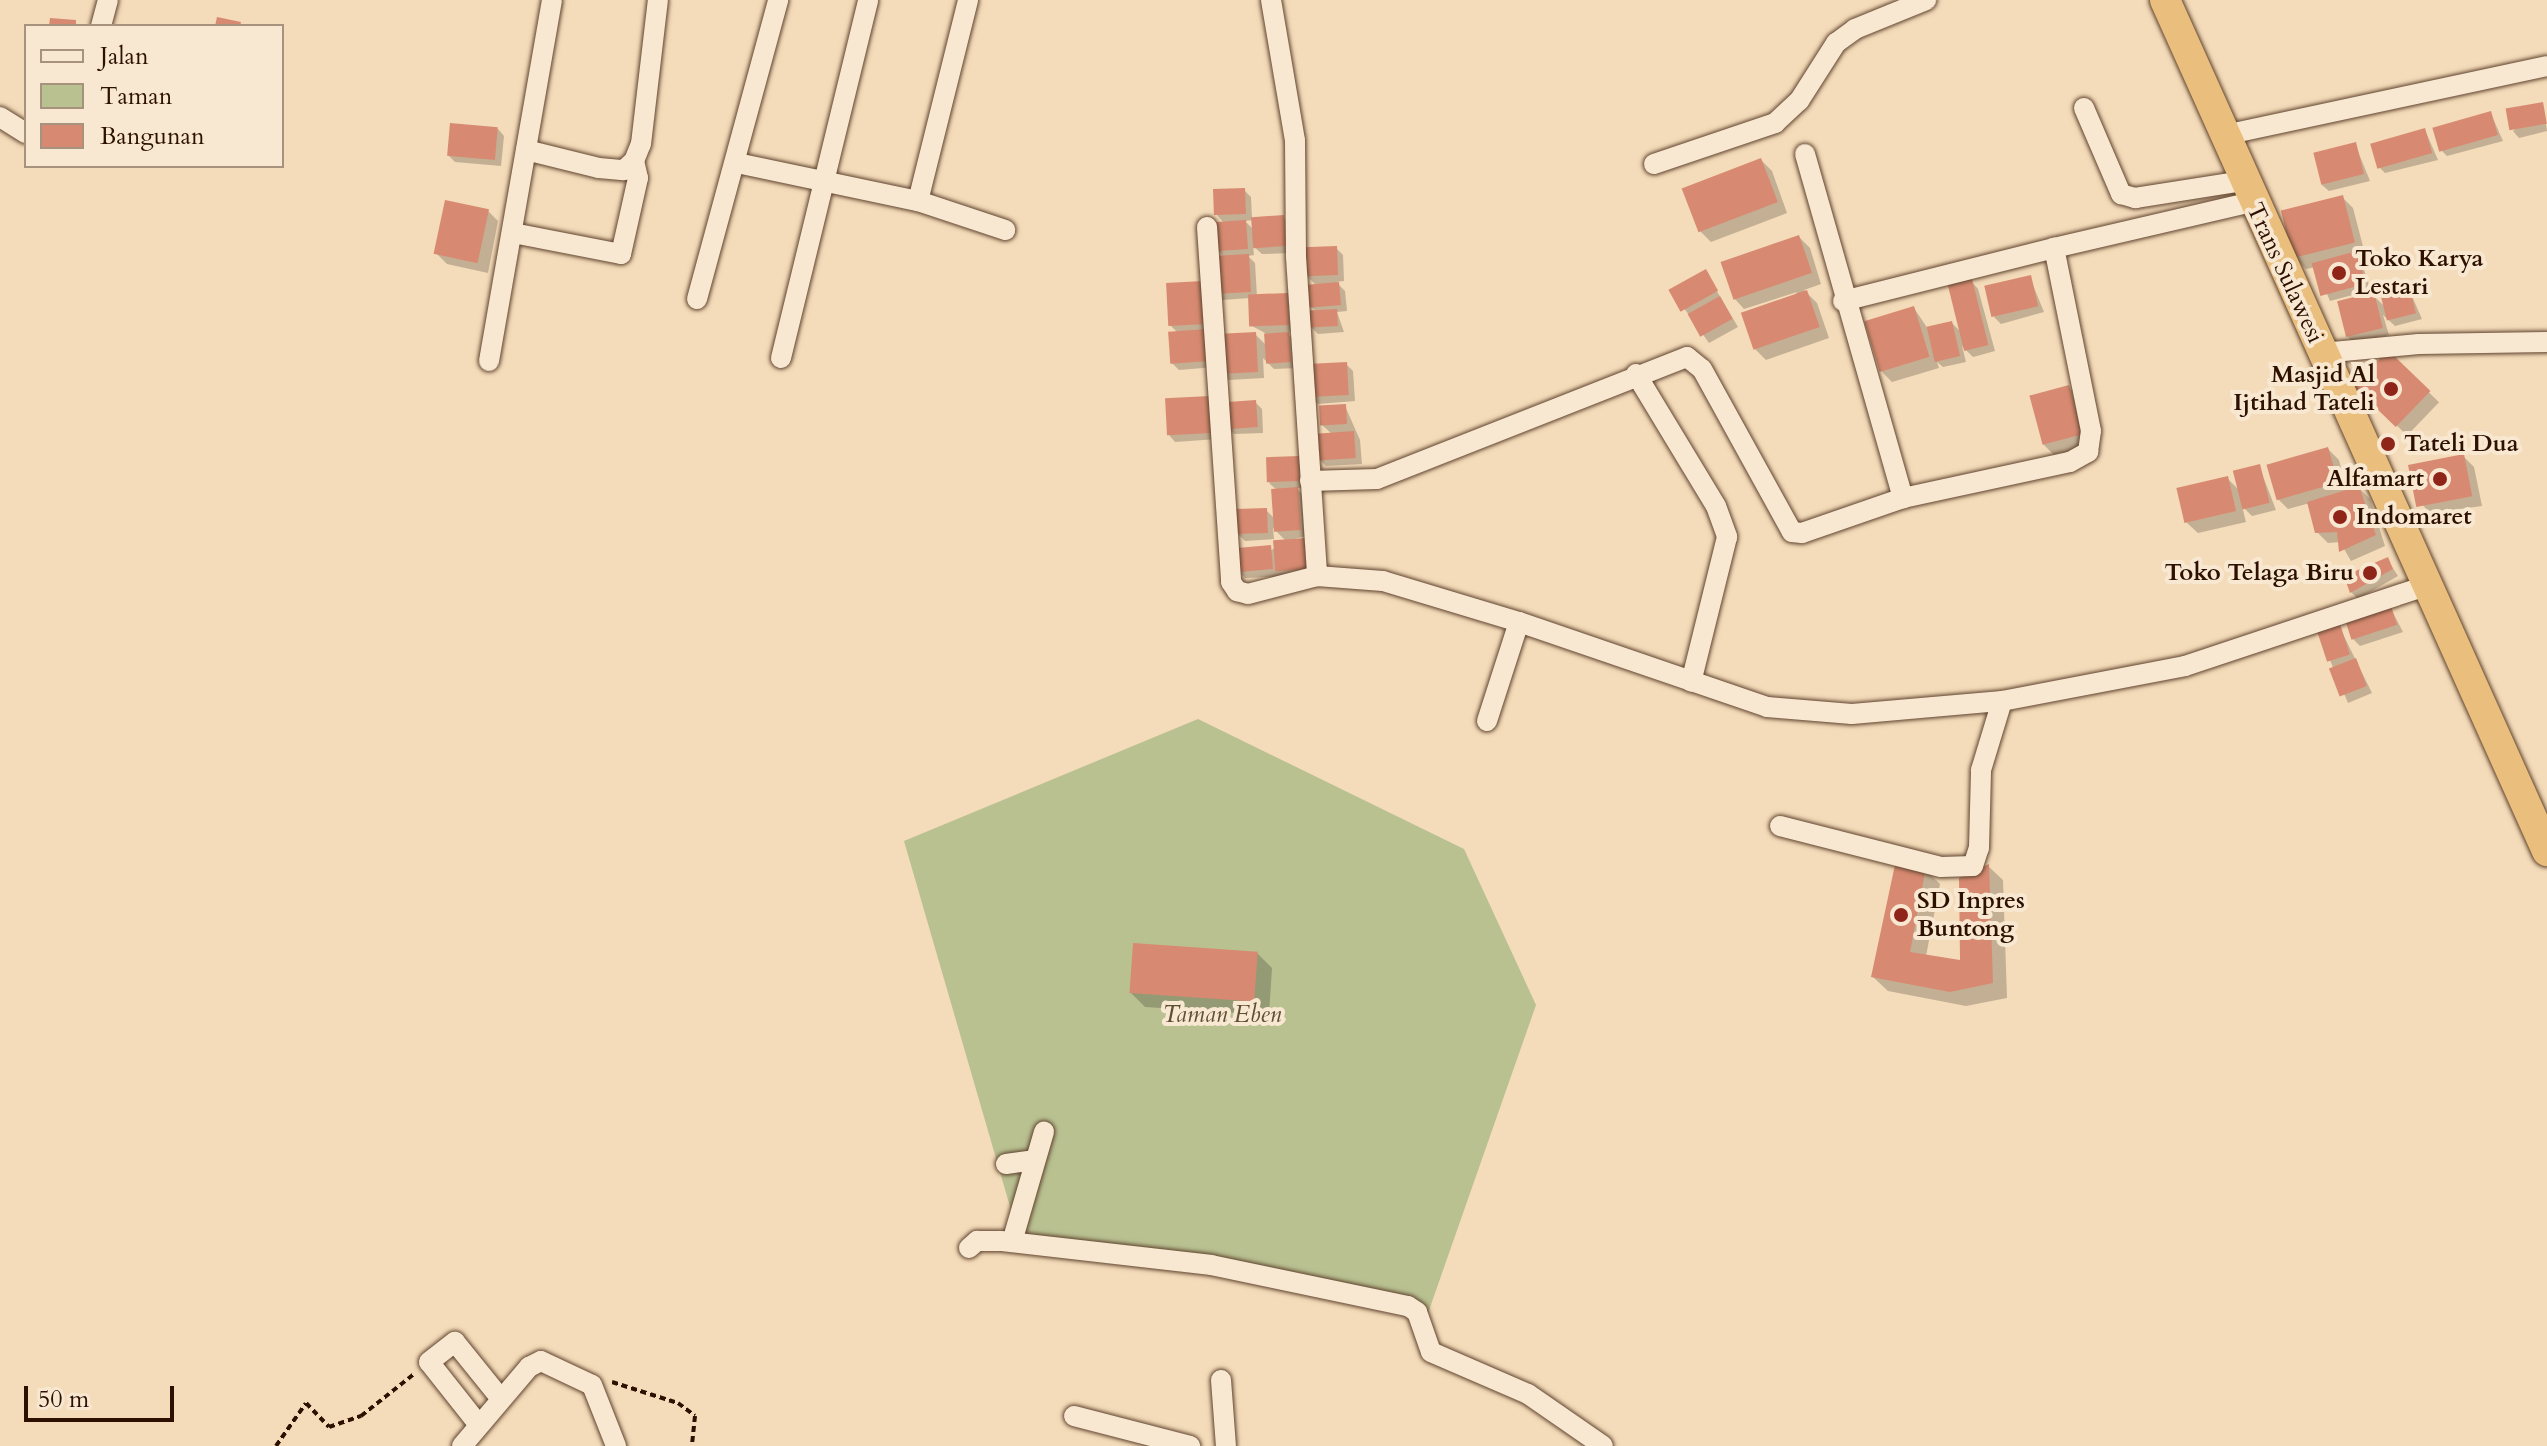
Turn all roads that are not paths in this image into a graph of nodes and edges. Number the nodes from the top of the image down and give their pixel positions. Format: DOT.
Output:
graph roads {
  1 [pos="108,0"];
  2 [pos="552,0"];
  3 [pos="658,0"];
  4 [pos="778,0"];
  5 [pos="868,0"];
  6 [pos="968,0"];
  7 [pos="1271,0"];
  8 [pos="1926,0"];
  9 [pos="2165,0"];
  10 [pos="102,24"];
  11 [pos="2547,66"];
  12 [pos="2084,108"];
  13 [pos="0,117"];
  14 [pos="24,132"];
  15 [pos="2225,135"];
  16 [pos="526,150"];
  17 [pos="1805,154"];
  18 [pos="634,161"];
  19 [pos="737,163"];
  20 [pos="1654,164"];
  21 [pos="826,179"];
  22 [pos="2248,192"];
  23 [pos="918,201"];
  24 [pos="1207,227"];
  25 [pos="1005,230"];
  26 [pos="513,233"];
  27 [pos="2054,248"];
  28 [pos="697,299"];
  29 [pos="1843,301"];
  30 [pos="2547,342"];
  31 [pos="2322,353"];
  32 [pos="781,358"];
  33 [pos="489,361"];
  34 [pos="1636,374"];
  35 [pos="1310,481"];
  36 [pos="1903,498"];
  37 [pos="1317,576"];
  38 [pos="2425,586"];
  39 [pos="1519,622"];
  40 [pos="1691,682"];
  41 [pos="2002,701"];
  42 [pos="1487,721"];
  43 [pos="1780,826"];
  44 [pos="2547,851"];
  45 [pos="1044,1132"];
  46 [pos="1034,1160"];
  47 [pos="1006,1164"];
  48 [pos="1012,1242"];
  49 [pos="969,1248"];
  50 [pos="1221,1380"];
  51 [pos="501,1399"];
  52 [pos="1074,1416"];
  53 [pos="479,1425"];
  54 [pos="462,1446"];
  55 [pos="616,1446"];
  56 [pos="1190,1446"];
  57 [pos="1226,1446"];
  58 [pos="1603,1446"];
  1 -- 10 [label="street"];
  2 -- 16 [label="street"];
  3 -- 18 [label="street"];
  4 -- 19 [label="street"];
  5 -- 21 [label="street"];
  6 -- 23 [label="street"];
  7 -- 35 [label="street"];
  8 -- 20 [label="street"];
  9 -- 15 [label="highway, Trans Sulawesi"];
  11 -- 15 [label="street"];
  12 -- 22 [label="street"];
  13 -- 14 [label="street"];
  15 -- 22 [label="highway, Trans Sulawesi"];
  16 -- 18 [label="street"];
  16 -- 26 [label="street"];
  17 -- 29 [label="street"];
  18 -- 26 [label="street"];
  19 -- 21 [label="street"];
  19 -- 28 [label="street"];
  21 -- 23 [label="street"];
  21 -- 32 [label="street"];
  22 -- 27 [label="street"];
  22 -- 31 [label="highway, Trans Sulawesi"];
  23 -- 25 [label="street"];
  24 -- 37 [label="street"];
  26 -- 33 [label="street"];
  27 -- 29 [label="street"];
  27 -- 36 [label="street"];
  29 -- 36 [label="street"];
  30 -- 31 [label="street"];
  31 -- 38 [label="highway, Trans Sulawesi"];
  34 -- 35 [label="street"];
  34 -- 36 [label="street"];
  34 -- 40 [label="street"];
  35 -- 37 [label="street"];
  37 -- 39 [label="street"];
  38 -- 41 [label="street"];
  38 -- 44 [label="highway, Trans Sulawesi"];
  39 -- 40 [label="street"];
  39 -- 42 [label="street"];
  40 -- 41 [label="street"];
  41 -- 43 [label="street"];
  45 -- 46 [label="street"];
  46 -- 47 [label="street"];
  46 -- 48 [label="street"];
  48 -- 49 [label="street"];
  48 -- 58 [label="street"];
  50 -- 57 [label="street"];
  51 -- 53 [label="street"];
  51 -- 53 [label="street"];
  51 -- 55 [label="street"];
  52 -- 56 [label="street"];
  53 -- 54 [label="street"];
}
